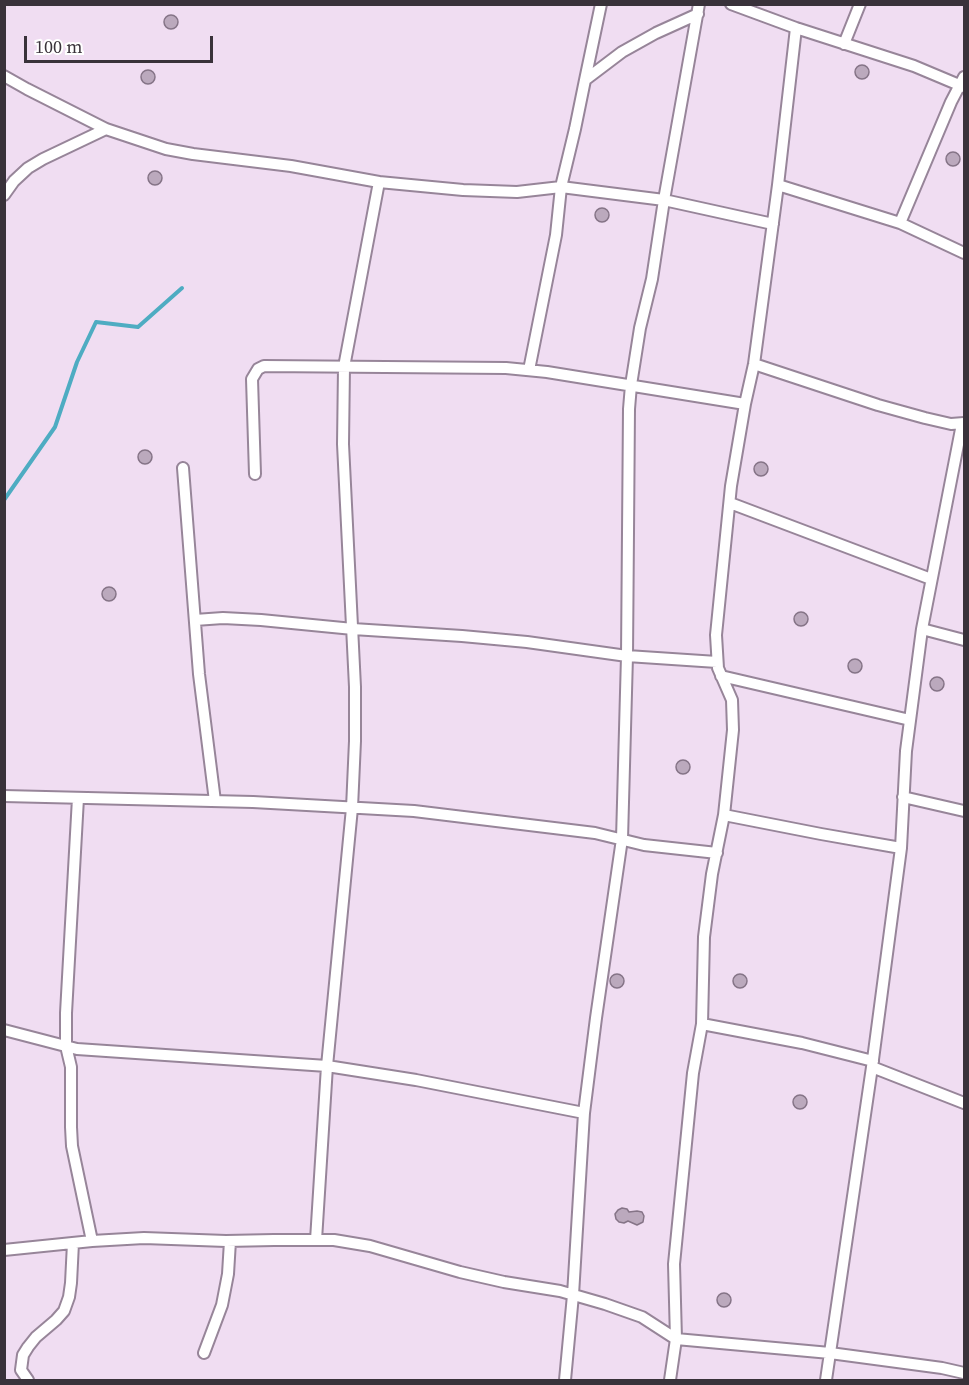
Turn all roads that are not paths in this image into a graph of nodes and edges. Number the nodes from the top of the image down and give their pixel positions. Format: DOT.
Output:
graph roads {
  1 [pos="601,4"];
  2 [pos="731,4"];
  3 [pos="860,4"];
  4 [pos="698,9"];
  5 [pos="796,28"];
  6 [pos="844,44"];
  7 [pos="4,76"];
  8 [pos="585,80"];
  9 [pos="963,83"];
  10 [pos="106,129"];
  11 [pos="379,182"];
  12 [pos="778,185"];
  13 [pos="561,187"];
  14 [pos="4,195"];
  15 [pos="664,200"];
  16 [pos="900,223"];
  17 [pos="773,224"];
  18 [pos="964,253"];
  19 [pos="754,364"];
  20 [pos="344,367"];
  21 [pos="529,370"];
  22 [pos="631,385"];
  23 [pos="745,404"];
  24 [pos="963,424"];
  25 [pos="183,468"];
  26 [pos="255,474"];
  27 [pos="730,503"];
  28 [pos="931,579"];
  29 [pos="195,620"];
  30 [pos="352,629"];
  31 [pos="921,629"];
  32 [pos="964,640"];
  33 [pos="627,656"];
  34 [pos="717,662"];
  35 [pos="721,676"];
  36 [pos="910,720"];
  37 [pos="4,796"];
  38 [pos="903,797"];
  39 [pos="78,798"];
  40 [pos="215,801"];
  41 [pos="352,808"];
  42 [pos="964,811"];
  43 [pos="724,815"];
  44 [pos="622,839"];
  45 [pos="901,848"];
  46 [pos="717,853"];
  47 [pos="702,1024"];
  48 [pos="4,1030"];
  49 [pos="66,1046"];
  50 [pos="872,1064"];
  51 [pos="327,1066"];
  52 [pos="964,1103"];
  53 [pos="584,1113"];
  54 [pos="316,1240"];
  55 [pos="92,1241"];
  56 [pos="230,1242"];
  57 [pos="73,1244"];
  58 [pos="4,1250"];
  59 [pos="573,1295"];
  60 [pos="676,1339"];
  61 [pos="204,1353"];
  62 [pos="830,1353"];
  63 [pos="964,1373"];
  64 [pos="28,1380"];
  65 [pos="565,1380"];
  66 [pos="670,1380"];
  67 [pos="826,1380"];
  1 -- 8 [label="street"];
  2 -- 5 [label="street"];
  3 -- 6 [label="street"];
  4 -- 8 [label="street"];
  4 -- 15 [label="street"];
  5 -- 6 [label="street"];
  5 -- 12 [label="street"];
  6 -- 9 [label="street"];
  7 -- 10 [label="street"];
  8 -- 13 [label="street"];
  9 -- 16 [label="street"];
  10 -- 11 [label="street"];
  10 -- 14 [label="street"];
  11 -- 13 [label="street"];
  11 -- 20 [label="street"];
  12 -- 16 [label="street"];
  12 -- 17 [label="street"];
  13 -- 15 [label="street"];
  13 -- 21 [label="street"];
  15 -- 17 [label="street"];
  15 -- 22 [label="street"];
  16 -- 18 [label="street"];
  17 -- 19 [label="street"];
  19 -- 23 [label="street"];
  19 -- 24 [label="street"];
  20 -- 21 [label="street"];
  20 -- 26 [label="street"];
  20 -- 30 [label="street"];
  21 -- 22 [label="street"];
  22 -- 23 [label="street"];
  22 -- 33 [label="street"];
  23 -- 27 [label="street"];
  24 -- 28 [label="street"];
  25 -- 29 [label="street"];
  27 -- 28 [label="street"];
  27 -- 34 [label="street"];
  28 -- 31 [label="street"];
  29 -- 30 [label="street"];
  29 -- 40 [label="street"];
  30 -- 33 [label="street"];
  30 -- 41 [label="street"];
  31 -- 32 [label="street"];
  31 -- 36 [label="street"];
  33 -- 34 [label="street"];
  33 -- 44 [label="street"];
  34 -- 35 [label="street"];
  35 -- 36 [label="street"];
  35 -- 43 [label="street"];
  36 -- 38 [label="street"];
  37 -- 39 [label="street"];
  38 -- 42 [label="street"];
  38 -- 45 [label="street"];
  39 -- 40 [label="street"];
  39 -- 49 [label="street"];
  40 -- 41 [label="street"];
  41 -- 44 [label="street"];
  41 -- 51 [label="street"];
  43 -- 45 [label="street"];
  43 -- 46 [label="street"];
  44 -- 46 [label="street"];
  44 -- 53 [label="street"];
  45 -- 50 [label="street"];
  46 -- 47 [label="street"];
  47 -- 50 [label="street"];
  47 -- 60 [label="street"];
  48 -- 49 [label="street"];
  49 -- 51 [label="street"];
  49 -- 55 [label="street"];
  50 -- 52 [label="street"];
  50 -- 62 [label="street"];
  51 -- 53 [label="street"];
  51 -- 54 [label="street"];
  53 -- 59 [label="street"];
  54 -- 56 [label="street"];
  54 -- 59 [label="street"];
  55 -- 56 [label="street"];
  55 -- 57 [label="street"];
  56 -- 61 [label="street"];
  57 -- 58 [label="street"];
  57 -- 64 [label="street"];
  59 -- 60 [label="street"];
  59 -- 65 [label="street"];
  60 -- 62 [label="street"];
  60 -- 66 [label="street"];
  62 -- 63 [label="street"];
  62 -- 67 [label="street"];
}
